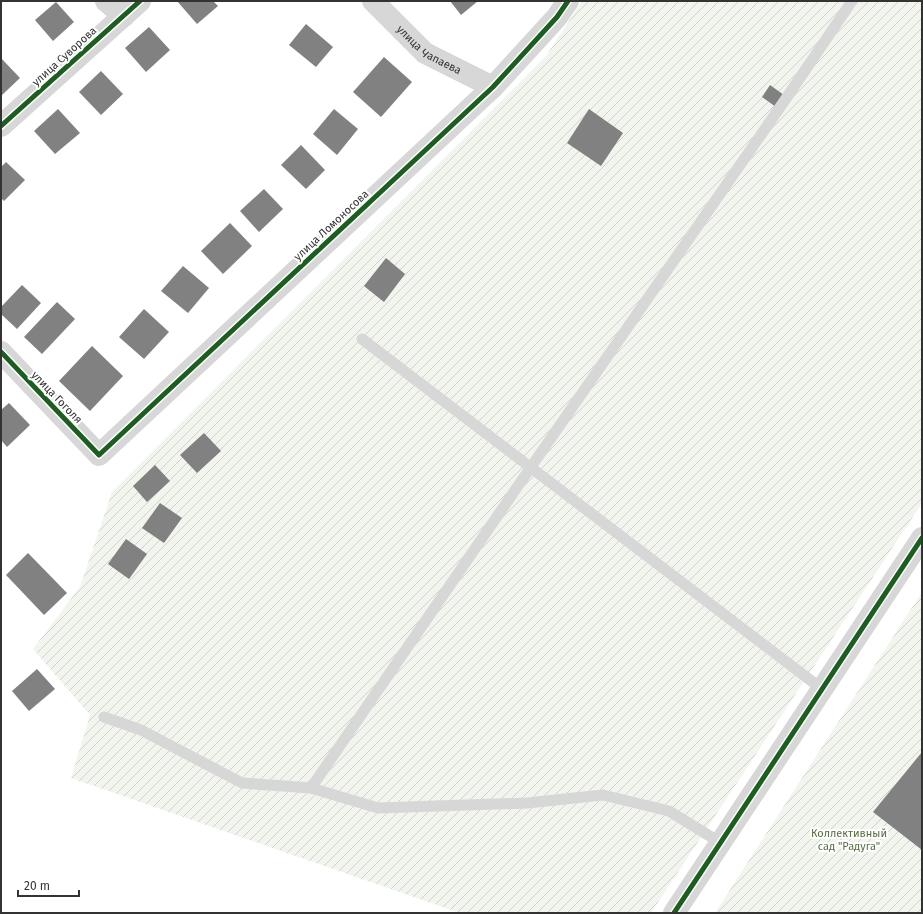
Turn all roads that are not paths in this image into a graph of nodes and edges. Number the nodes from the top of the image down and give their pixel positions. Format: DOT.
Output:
graph roads {
  1 [pos="106,1"];
  2 [pos="140,1"];
  3 [pos="373,1"];
  4 [pos="568,1"];
  5 [pos="852,1"];
  6 [pos="124,16"];
  7 [pos="493,87"];
  8 [pos="1,126"];
  9 [pos="362,339"];
  10 [pos="1,352"];
  11 [pos="99,455"];
  12 [pos="530,467"];
  13 [pos="922,538"];
  14 [pos="822,689"];
  15 [pos="104,717"];
  16 [pos="311,788"];
  17 [pos="721,843"];
  18 [pos="674,913"];
  1 -- 6 [label="street"];
  2 -- 6 [label="street, улица Суворова"];
  3 -- 7 [label="street, улица Чапаева"];
  4 -- 7 [label="street, улица Ломоносова"];
  5 -- 12 [label="lane"];
  6 -- 8 [label="street, улица Суворова"];
  7 -- 11 [label="street, улица Ломоносова"];
  9 -- 12 [label="lane"];
  10 -- 11 [label="street, улица Гоголя"];
  12 -- 14 [label="lane"];
  12 -- 16 [label="lane"];
  13 -- 14 [label="street"];
  14 -- 17 [label="street"];
  15 -- 16 [label="lane"];
  16 -- 17 [label="lane"];
  17 -- 18 [label="street"];
}
